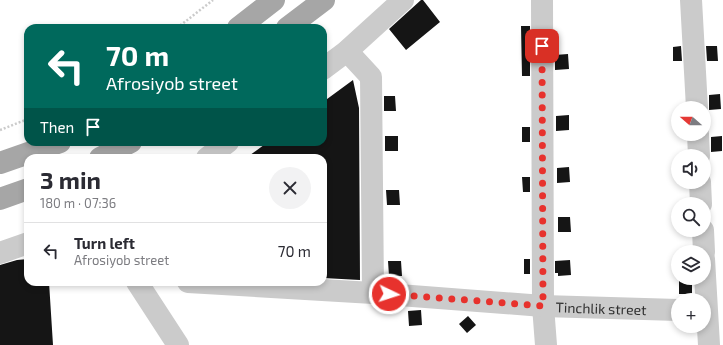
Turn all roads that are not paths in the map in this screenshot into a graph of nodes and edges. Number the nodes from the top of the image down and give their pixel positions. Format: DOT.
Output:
graph roads {
  1 [pos="274,0"];
  2 [pos="324,0"];
  3 [pos="403,0"];
  4 [pos="542,0"];
  5 [pos="691,0"];
  6 [pos="243,24"];
  7 [pos="292,24"];
  8 [pos="346,50"];
  9 [pos="327,66"];
  10 [pos="697,101"];
  11 [pos="49,146"];
  12 [pos="123,146"];
  13 [pos="223,146"];
  14 [pos="26,154"];
  15 [pos="108,154"];
  16 [pos="212,154"];
  17 [pos="24,155"];
  18 [pos="0,163"];
  19 [pos="24,190"];
  20 [pos="0,199"];
  21 [pos="24,244"];
  22 [pos="0,253"];
  23 [pos="140,286"];
  24 [pos="255,286"];
  25 [pos="373,293"];
  26 [pos="543,306"];
  27 [pos="671,310"];
  28 [pos="710,333"];
  29 [pos="178,345"];
  30 [pos="546,345"];
  31 [pos="709,345"];
  1 -- 6 [label="main road"];
  2 -- 7 [label="main road"];
  3 -- 8 [label="street"];
  4 -- 26 [label="street"];
  5 -- 10 [label="street"];
  8 -- 9 [label="street"];
  8 -- 25 [label="street"];
  11 -- 14 [label="main road"];
  12 -- 15 [label="main road"];
  13 -- 16 [label="street"];
  17 -- 18 [label="main road"];
  19 -- 20 [label="main road"];
  21 -- 22 [label="street"];
  23 -- 29 [label="street"];
  24 -- 25 [label="street, Tinchlik street"];
  25 -- 26 [label="street, Tinchlik street"];
  26 -- 27 [label="street, Tinchlik street"];
  26 -- 30 [label="street"];
  28 -- 31 [label="street"];
}
